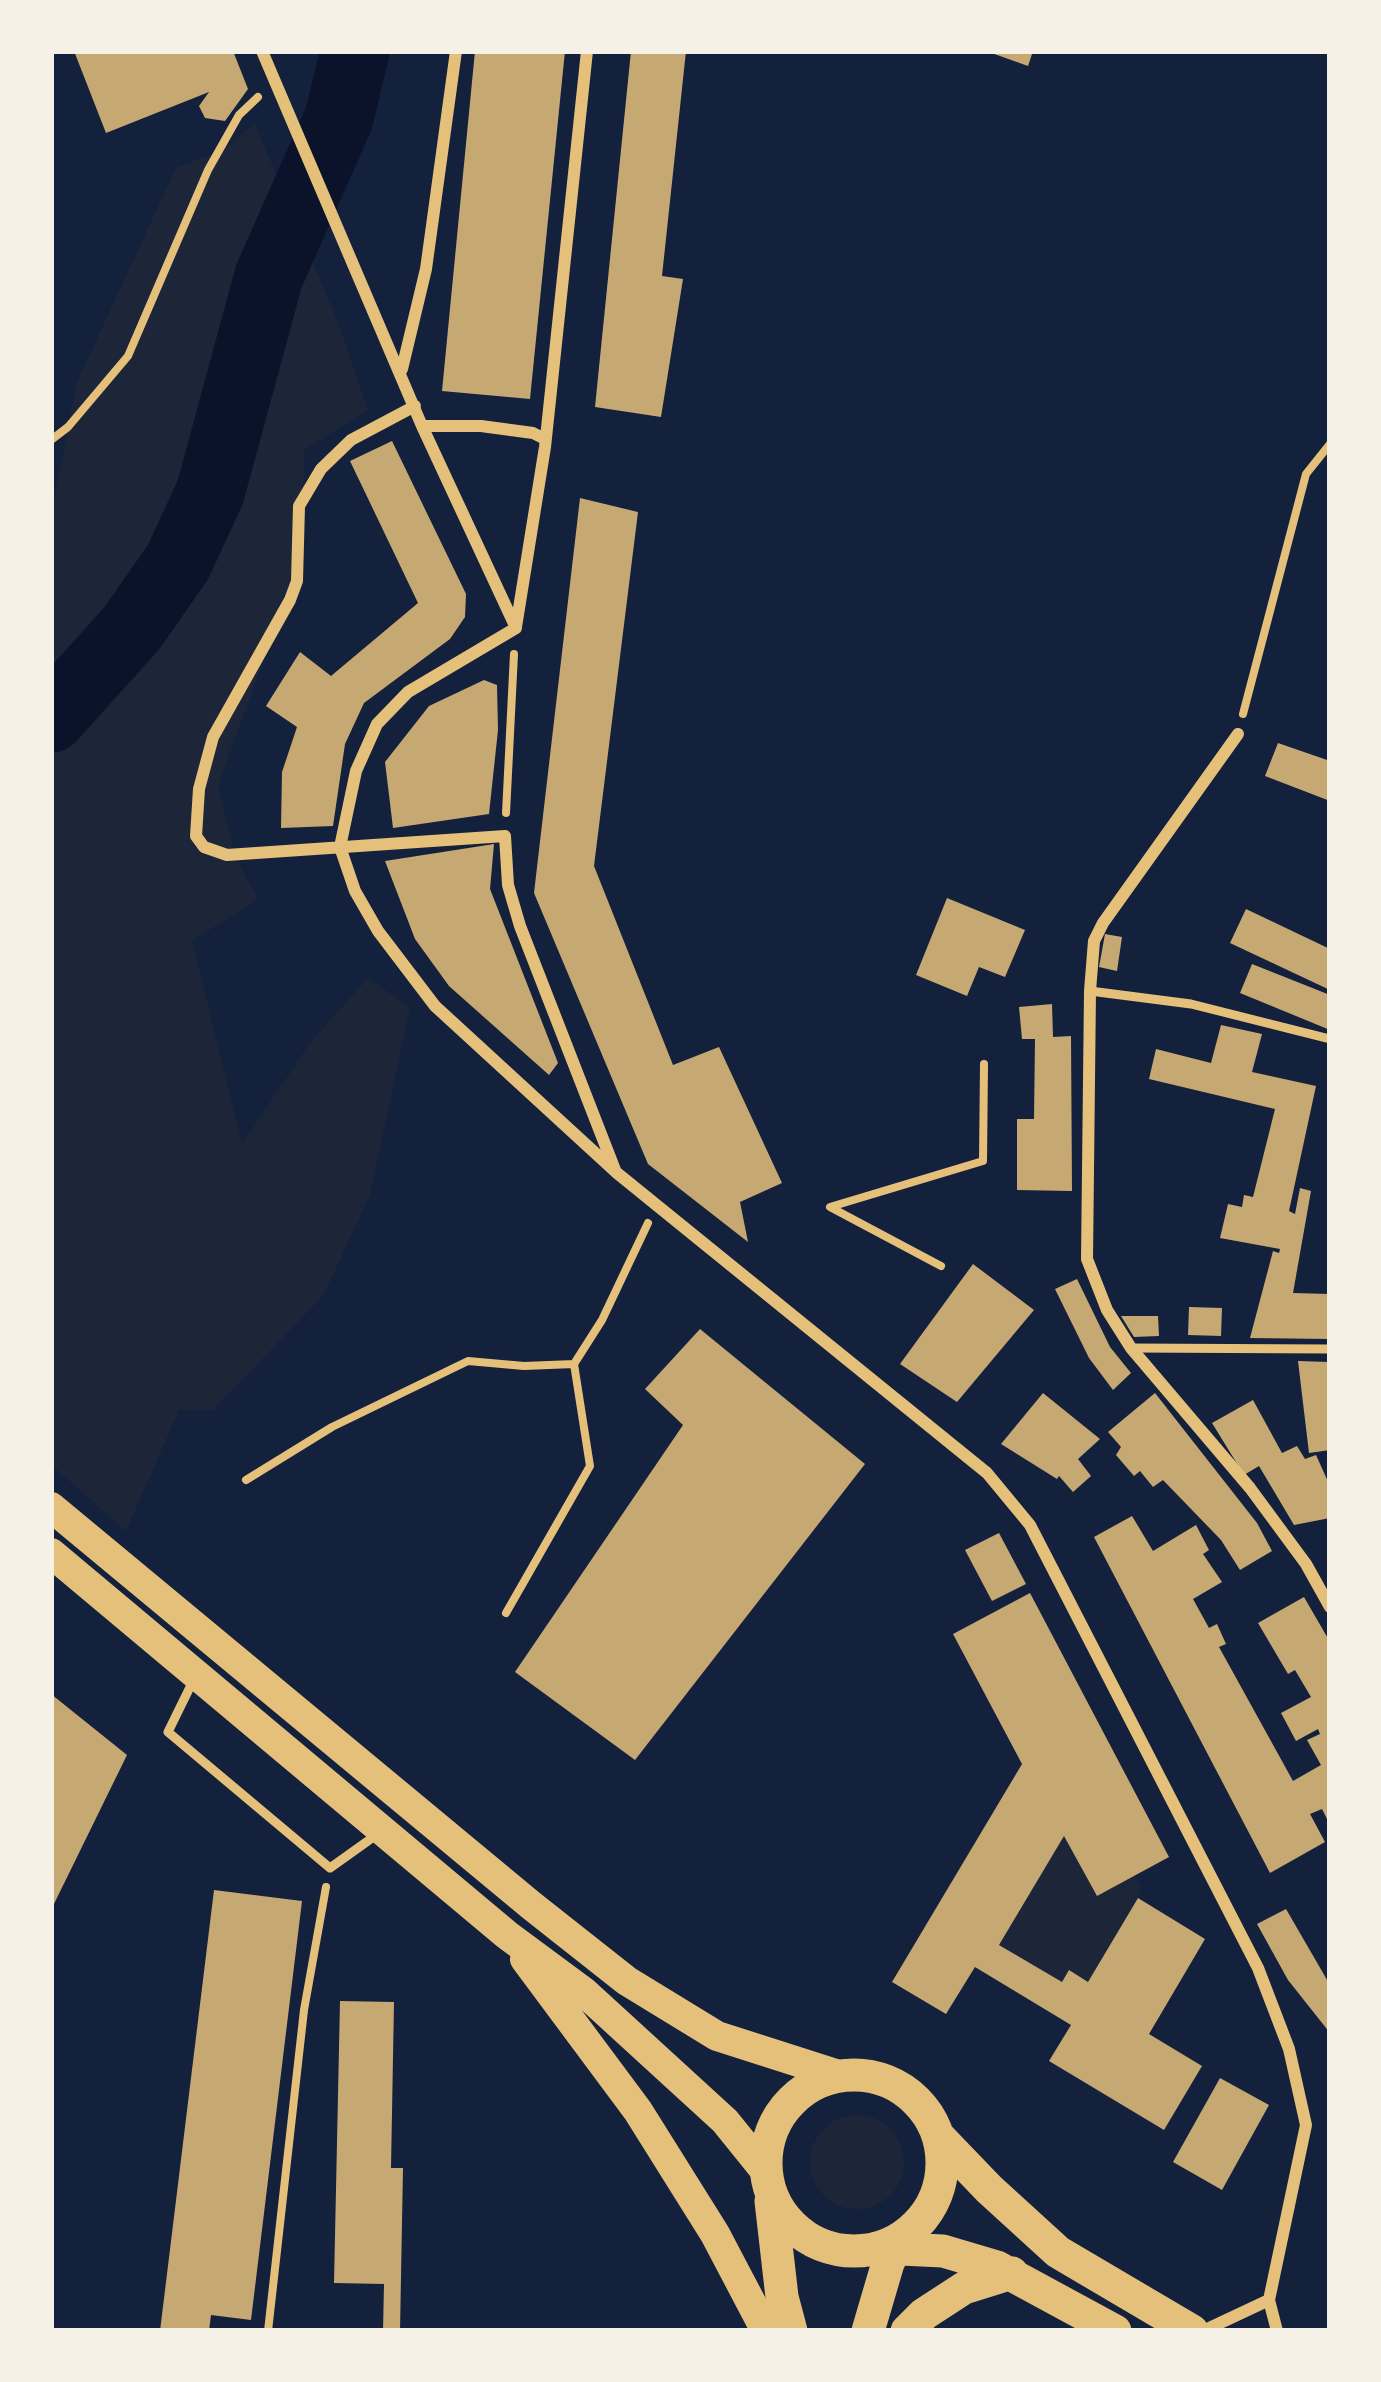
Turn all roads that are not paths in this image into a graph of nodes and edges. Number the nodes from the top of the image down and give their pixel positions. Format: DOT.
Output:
graph roads {
  1 [pos="262,51"];
  2 [pos="456,51"];
  3 [pos="587,51"];
  4 [pos="401,371"];
  5 [pos="415,406"];
  6 [pos="422,425"];
  7 [pos="543,438"];
  8 [pos="516,628"];
  9 [pos="1238,734"];
  10 [pos="340,847"];
  11 [pos="1090,991"];
  12 [pos="1330,1039"];
  13 [pos="617,1173"];
  14 [pos="1131,1348"];
  15 [pos="1330,1349"];
  16 [pos="51,1507"];
  17 [pos="51,1553"];
  18 [pos="1330,1607"];
  19 [pos="196,1674"];
  20 [pos="384,1829"];
  21 [pos="507,1935"];
  22 [pos="842,2076"];
  23 [pos="938,2136"];
  24 [pos="768,2180"];
  25 [pos="889,2245"];
  26 [pos="1012,2273"];
  27 [pos="1268,2300"];
  28 [pos="766,2331"];
  29 [pos="791,2331"];
  30 [pos="868,2331"];
  31 [pos="907,2331"];
  32 [pos="1115,2331"];
  33 [pos="1192,2331"];
  34 [pos="1203,2331"];
  35 [pos="1276,2331"];
  1 -- 4 [label="street"];
  2 -- 4 [label="street"];
  3 -- 7 [label="street"];
  4 -- 5 [label="street"];
  5 -- 6 [label="street"];
  5 -- 10 [label="street"];
  6 -- 7 [label="street"];
  6 -- 8 [label="street"];
  7 -- 8 [label="street"];
  8 -- 10 [label="street"];
  9 -- 11 [label="street"];
  10 -- 13 [label="street"];
  10 -- 13 [label="street"];
  11 -- 12 [label="lane"];
  11 -- 14 [label="street"];
  13 -- 27 [label="street"];
  14 -- 15 [label="lane"];
  14 -- 18 [label="street"];
  16 -- 22 [label="main road"];
  17 -- 19 [label="main road"];
  19 -- 20 [label="main road"];
  19 -- 20 [label="lane"];
  20 -- 21 [label="main road"];
  21 -- 24 [label="main road"];
  21 -- 28 [label="main road"];
  22 -- 23 [label="highway"];
  22 -- 24 [label="highway"];
  23 -- 25 [label="highway"];
  23 -- 33 [label="highway"];
  24 -- 25 [label="highway"];
  24 -- 29 [label="highway"];
  25 -- 26 [label="highway"];
  25 -- 30 [label="highway"];
  26 -- 31 [label="highway"];
  26 -- 32 [label="highway"];
  27 -- 34 [label="street"];
  27 -- 35 [label="street"];
}
